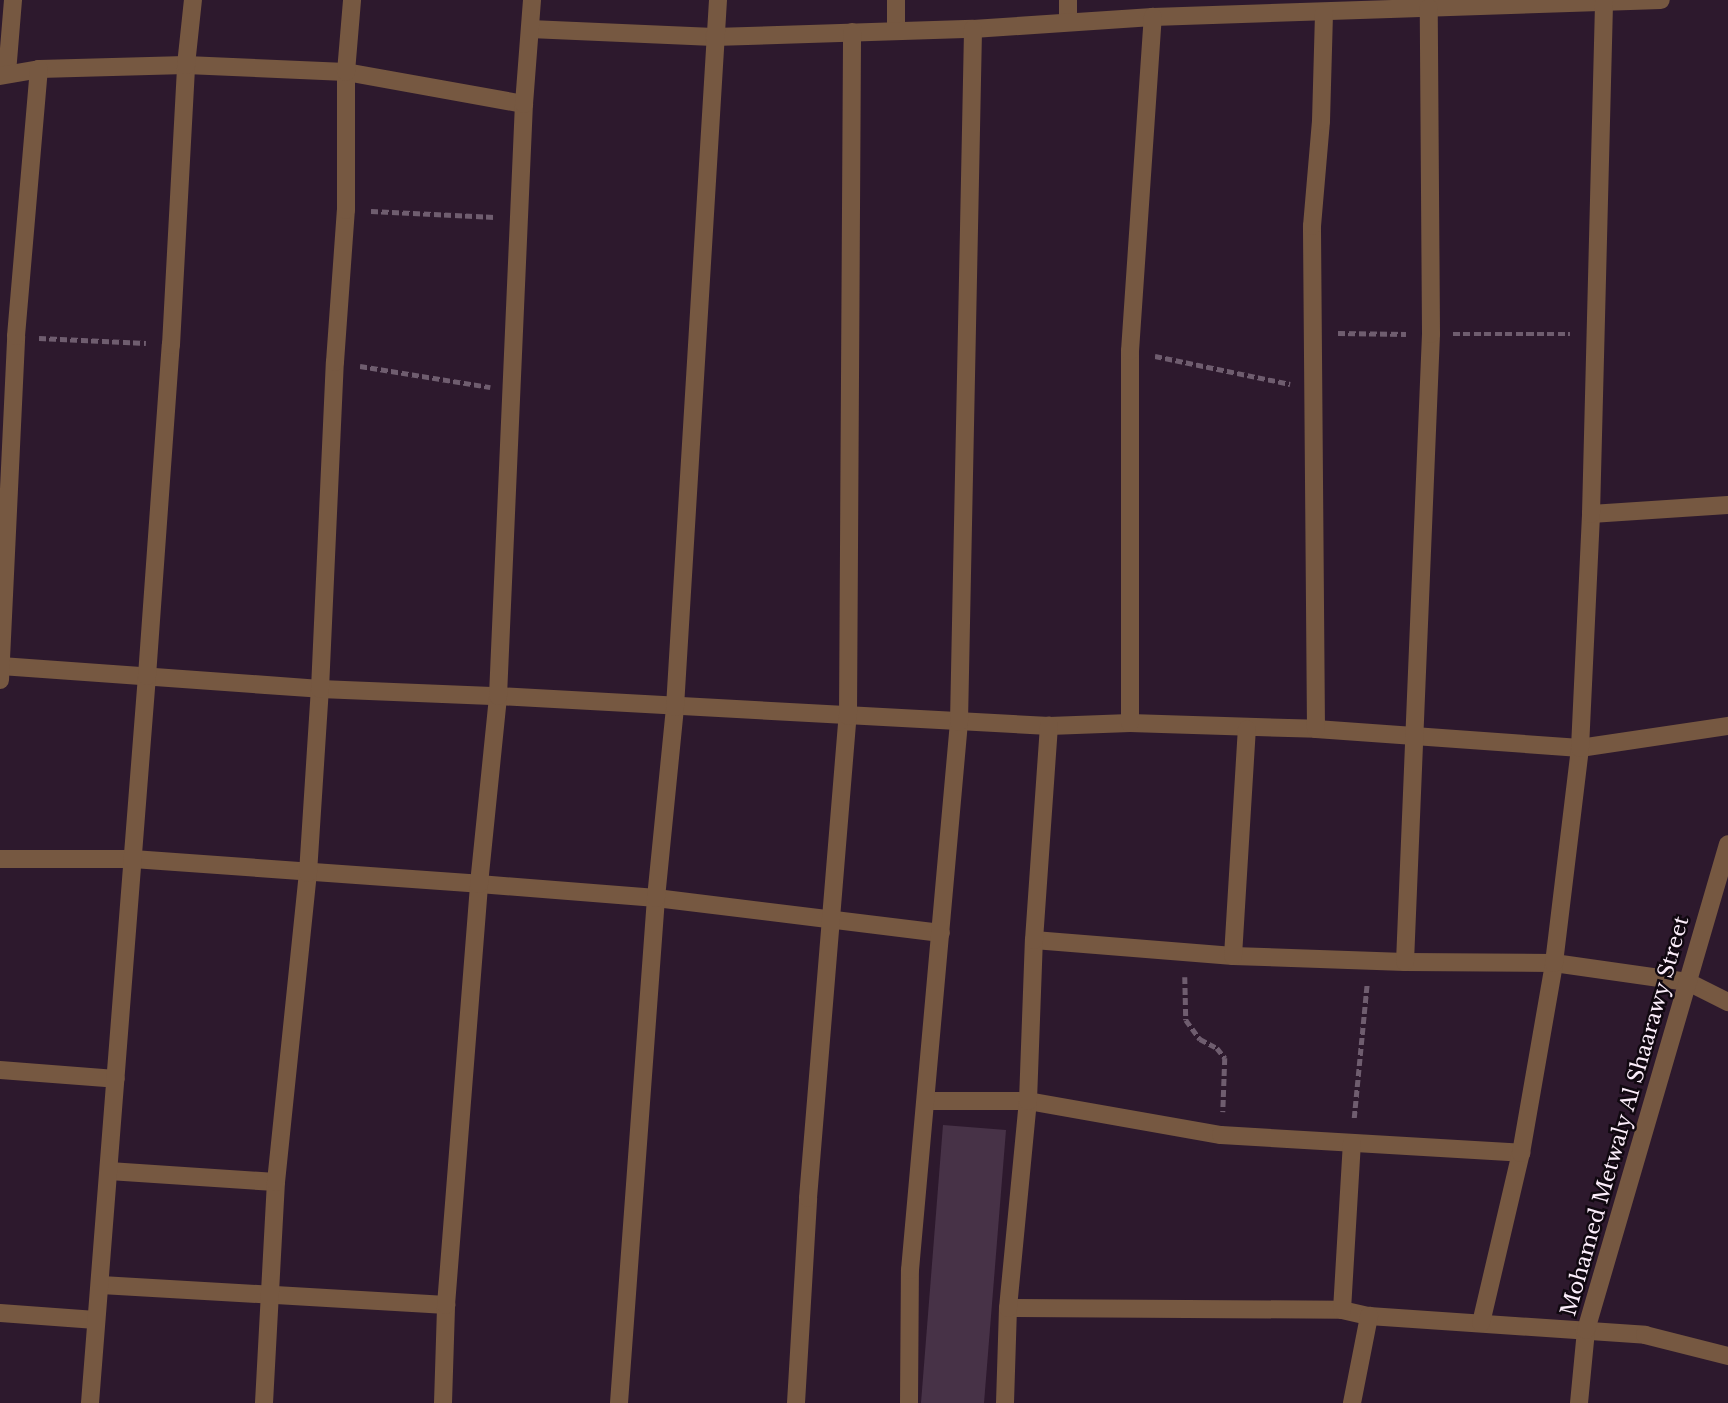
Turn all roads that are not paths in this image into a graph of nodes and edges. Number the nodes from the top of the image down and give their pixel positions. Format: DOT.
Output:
graph roads {
  1 [pos="13,0"];
  2 [pos="192,0"];
  3 [pos="352,0"];
  4 [pos="532,0"];
  5 [pos="718,0"];
  6 [pos="896,0"];
  7 [pos="1068,0"];
  8 [pos="1661,0"];
  9 [pos="1572,2"];
  10 [pos="1604,4"];
  11 [pos="1402,5"];
  12 [pos="1244,7"];
  13 [pos="1429,8"];
  14 [pos="1324,12"];
  15 [pos="1153,17"];
  16 [pos="1068,22"];
  17 [pos="530,29"];
  18 [pos="973,29"];
  19 [pos="896,31"];
  20 [pos="852,32"];
  21 [pos="715,37"];
  22 [pos="186,65"];
  23 [pos="39,68"];
  24 [pos="346,72"];
  25 [pos="4,75"];
  26 [pos="524,104"];
  27 [pos="1728,505"];
  28 [pos="1591,514"];
  29 [pos="1,673"];
  30 [pos="147,676"];
  31 [pos="320,689"];
  32 [pos="498,696"];
  33 [pos="675,707"];
  34 [pos="848,716"];
  35 [pos="959,722"];
  36 [pos="1130,723"];
  37 [pos="1049,726"];
  38 [pos="1728,726"];
  39 [pos="1247,729"];
  40 [pos="1316,729"];
  41 [pos="1415,738"];
  42 [pos="1580,748"];
  43 [pos="1728,844"];
  44 [pos="0,859"];
  45 [pos="133,859"];
  46 [pos="308,873"];
  47 [pos="479,884"];
  48 [pos="656,898"];
  49 [pos="833,921"];
  50 [pos="941,933"];
  51 [pos="1034,940"];
  52 [pos="1233,956"];
  53 [pos="1405,962"];
  54 [pos="1553,963"];
  55 [pos="1688,982"];
  56 [pos="1728,1002"];
  57 [pos="0,1070"];
  58 [pos="116,1079"];
  59 [pos="927,1101"];
  60 [pos="1028,1101"];
  61 [pos="1352,1143"];
  62 [pos="1521,1153"];
  63 [pos="109,1171"];
  64 [pos="276,1182"];
  65 [pos="101,1285"];
  66 [pos="268,1294"];
  67 [pos="446,1305"];
  68 [pos="1008,1308"];
  69 [pos="1342,1310"];
  70 [pos="0,1313"];
  71 [pos="1369,1316"];
  72 [pos="96,1320"];
  73 [pos="1481,1324"];
  74 [pos="1586,1330"];
  75 [pos="1728,1356"];
  76 [pos="90,1403"];
  77 [pos="264,1403"];
  78 [pos="443,1403"];
  79 [pos="619,1403"];
  80 [pos="796,1403"];
  81 [pos="909,1403"];
  82 [pos="1005,1403"];
  83 [pos="1352,1403"];
  84 [pos="1580,1403"];
  1 -- 25 [label="street"];
  2 -- 22 [label="street"];
  3 -- 24 [label="street"];
  4 -- 17 [label="street"];
  5 -- 21 [label="street"];
  6 -- 19 [label="street"];
  7 -- 16 [label="street"];
  8 -- 10 [label="street"];
  9 -- 10 [label="street"];
  9 -- 13 [label="street"];
  10 -- 28 [label="street"];
  11 -- 13 [label="street"];
  11 -- 14 [label="street"];
  12 -- 14 [label="street"];
  12 -- 15 [label="street"];
  13 -- 41 [label="street"];
  14 -- 40 [label="street"];
  15 -- 16 [label="street"];
  15 -- 36 [label="street"];
  16 -- 18 [label="street"];
  17 -- 21 [label="street"];
  17 -- 26 [label="street"];
  18 -- 19 [label="street"];
  18 -- 35 [label="street"];
  19 -- 20 [label="street"];
  20 -- 21 [label="street"];
  20 -- 34 [label="street"];
  21 -- 33 [label="street"];
  22 -- 23 [label="street"];
  22 -- 24 [label="street"];
  22 -- 30 [label="street"];
  23 -- 25 [label="street"];
  23 -- 29 [label="street"];
  24 -- 26 [label="street"];
  24 -- 31 [label="street"];
  26 -- 32 [label="street"];
  27 -- 28 [label="street"];
  28 -- 42 [label="street"];
  29 -- 30 [label="street"];
  30 -- 31 [label="street"];
  30 -- 45 [label="street"];
  31 -- 32 [label="street"];
  31 -- 46 [label="street"];
  32 -- 33 [label="street"];
  32 -- 47 [label="street"];
  33 -- 34 [label="street"];
  33 -- 48 [label="street"];
  34 -- 35 [label="street"];
  34 -- 49 [label="street"];
  35 -- 37 [label="street"];
  35 -- 50 [label="street"];
  36 -- 37 [label="street"];
  36 -- 39 [label="street"];
  37 -- 51 [label="street"];
  38 -- 42 [label="street"];
  39 -- 40 [label="street"];
  39 -- 52 [label="street"];
  40 -- 41 [label="street"];
  41 -- 42 [label="street"];
  41 -- 53 [label="street"];
  42 -- 54 [label="street"];
  43 -- 55 [label="street, Mohamed Metwaly Al Shaarawy Street"];
  44 -- 45 [label="street"];
  45 -- 46 [label="street"];
  45 -- 58 [label="street"];
  46 -- 47 [label="street"];
  46 -- 64 [label="street"];
  47 -- 48 [label="street"];
  47 -- 67 [label="street"];
  48 -- 49 [label="street"];
  48 -- 79 [label="street"];
  49 -- 50 [label="street"];
  49 -- 80 [label="street"];
  50 -- 59 [label="street"];
  51 -- 52 [label="street"];
  51 -- 60 [label="street"];
  52 -- 53 [label="street"];
  53 -- 54 [label="street"];
  54 -- 55 [label="street"];
  54 -- 62 [label="street"];
  55 -- 56 [label="street"];
  55 -- 74 [label="street, Mohamed Metwaly Al Shaarawy Street"];
  57 -- 58 [label="street"];
  58 -- 63 [label="street"];
  59 -- 60 [label="street"];
  59 -- 81 [label="street"];
  60 -- 61 [label="street"];
  60 -- 68 [label="street"];
  61 -- 62 [label="street"];
  61 -- 69 [label="street"];
  62 -- 73 [label="street"];
  63 -- 64 [label="street"];
  63 -- 65 [label="street"];
  64 -- 66 [label="street"];
  65 -- 66 [label="street"];
  65 -- 72 [label="street"];
  66 -- 67 [label="street"];
  66 -- 77 [label="street"];
  67 -- 78 [label="street"];
  68 -- 69 [label="street"];
  68 -- 82 [label="street"];
  69 -- 71 [label="street"];
  70 -- 72 [label="street"];
  71 -- 73 [label="street"];
  71 -- 83 [label="street"];
  72 -- 76 [label="street"];
  73 -- 74 [label="street"];
  74 -- 75 [label="street"];
  74 -- 84 [label="street, Mohamed Metwaly Al Shaarawy Street"];
}
